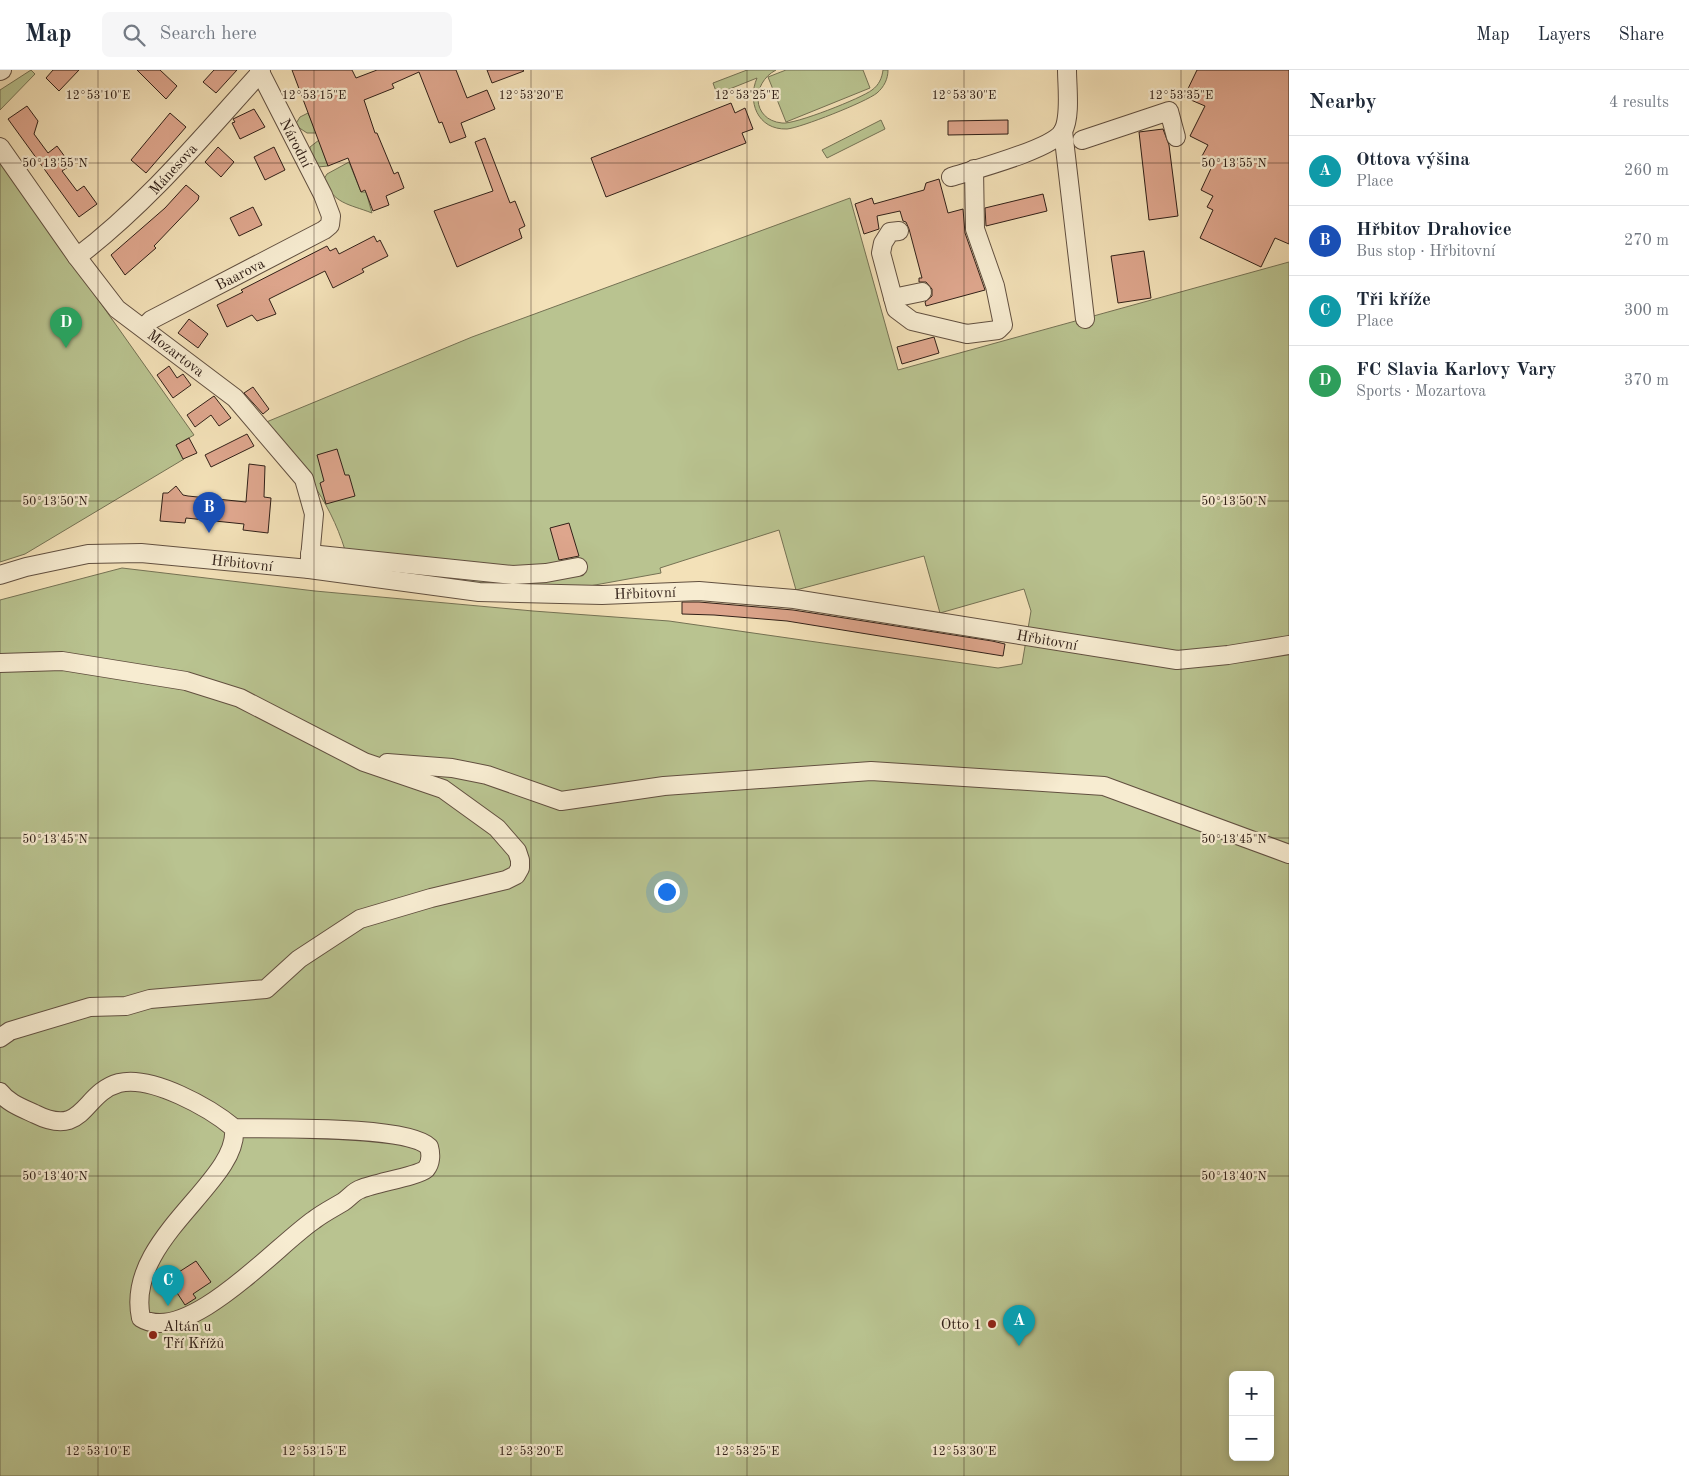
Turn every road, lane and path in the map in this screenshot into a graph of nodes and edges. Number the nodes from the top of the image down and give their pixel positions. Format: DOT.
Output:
graph roads {
  1 [pos="1067,70"];
  2 [pos="260,71"];
  3 [pos="1063,131"];
  4 [pos="1176,137"];
  5 [pos="1082,140"];
  6 [pos="0,146"];
  7 [pos="974,170"];
  8 [pos="950,177"];
  9 [pos="331,216"];
  10 [pos="899,232"];
  11 [pos="77,257"];
  12 [pos="922,292"];
  13 [pos="893,298"];
  14 [pos="1085,319"];
  15 [pos="144,328"];
  16 [pos="309,562"];
  17 [pos="578,567"];
  18 [pos="0,575"];
  19 [pos="1289,644"];
  20 [pos="0,663"];
  21 [pos="364,762"];
  22 [pos="1289,854"];
  23 [pos="0,1038"];
  24 [pos="0,1092"];
  25 [pos="234,1128"];
  1 -- 3 [label="street"];
  2 -- 9 [label="street, Národní"];
  2 -- 11 [label="street, Mánesova"];
  3 -- 7 [label="street"];
  3 -- 14 [label="street"];
  4 -- 5 [label="street"];
  6 -- 11 [label="street, Mozartova"];
  7 -- 8 [label="street"];
  7 -- 13 [label="street"];
  9 -- 15 [label="street, Baarova"];
  10 -- 13 [label="street"];
  11 -- 15 [label="street, Mozartova"];
  12 -- 13 [label="street"];
  15 -- 16 [label="street, Mozartova"];
  16 -- 17 [label="street"];
  16 -- 18 [label="street, Hřbitovní"];
  16 -- 19 [label="street, Hřbitovní"];
  20 -- 21 [label="street"];
  21 -- 22 [label="street"];
  21 -- 23 [label="street"];
  24 -- 25 [label="street"];
  25 -- 25 [label="street"];
}
